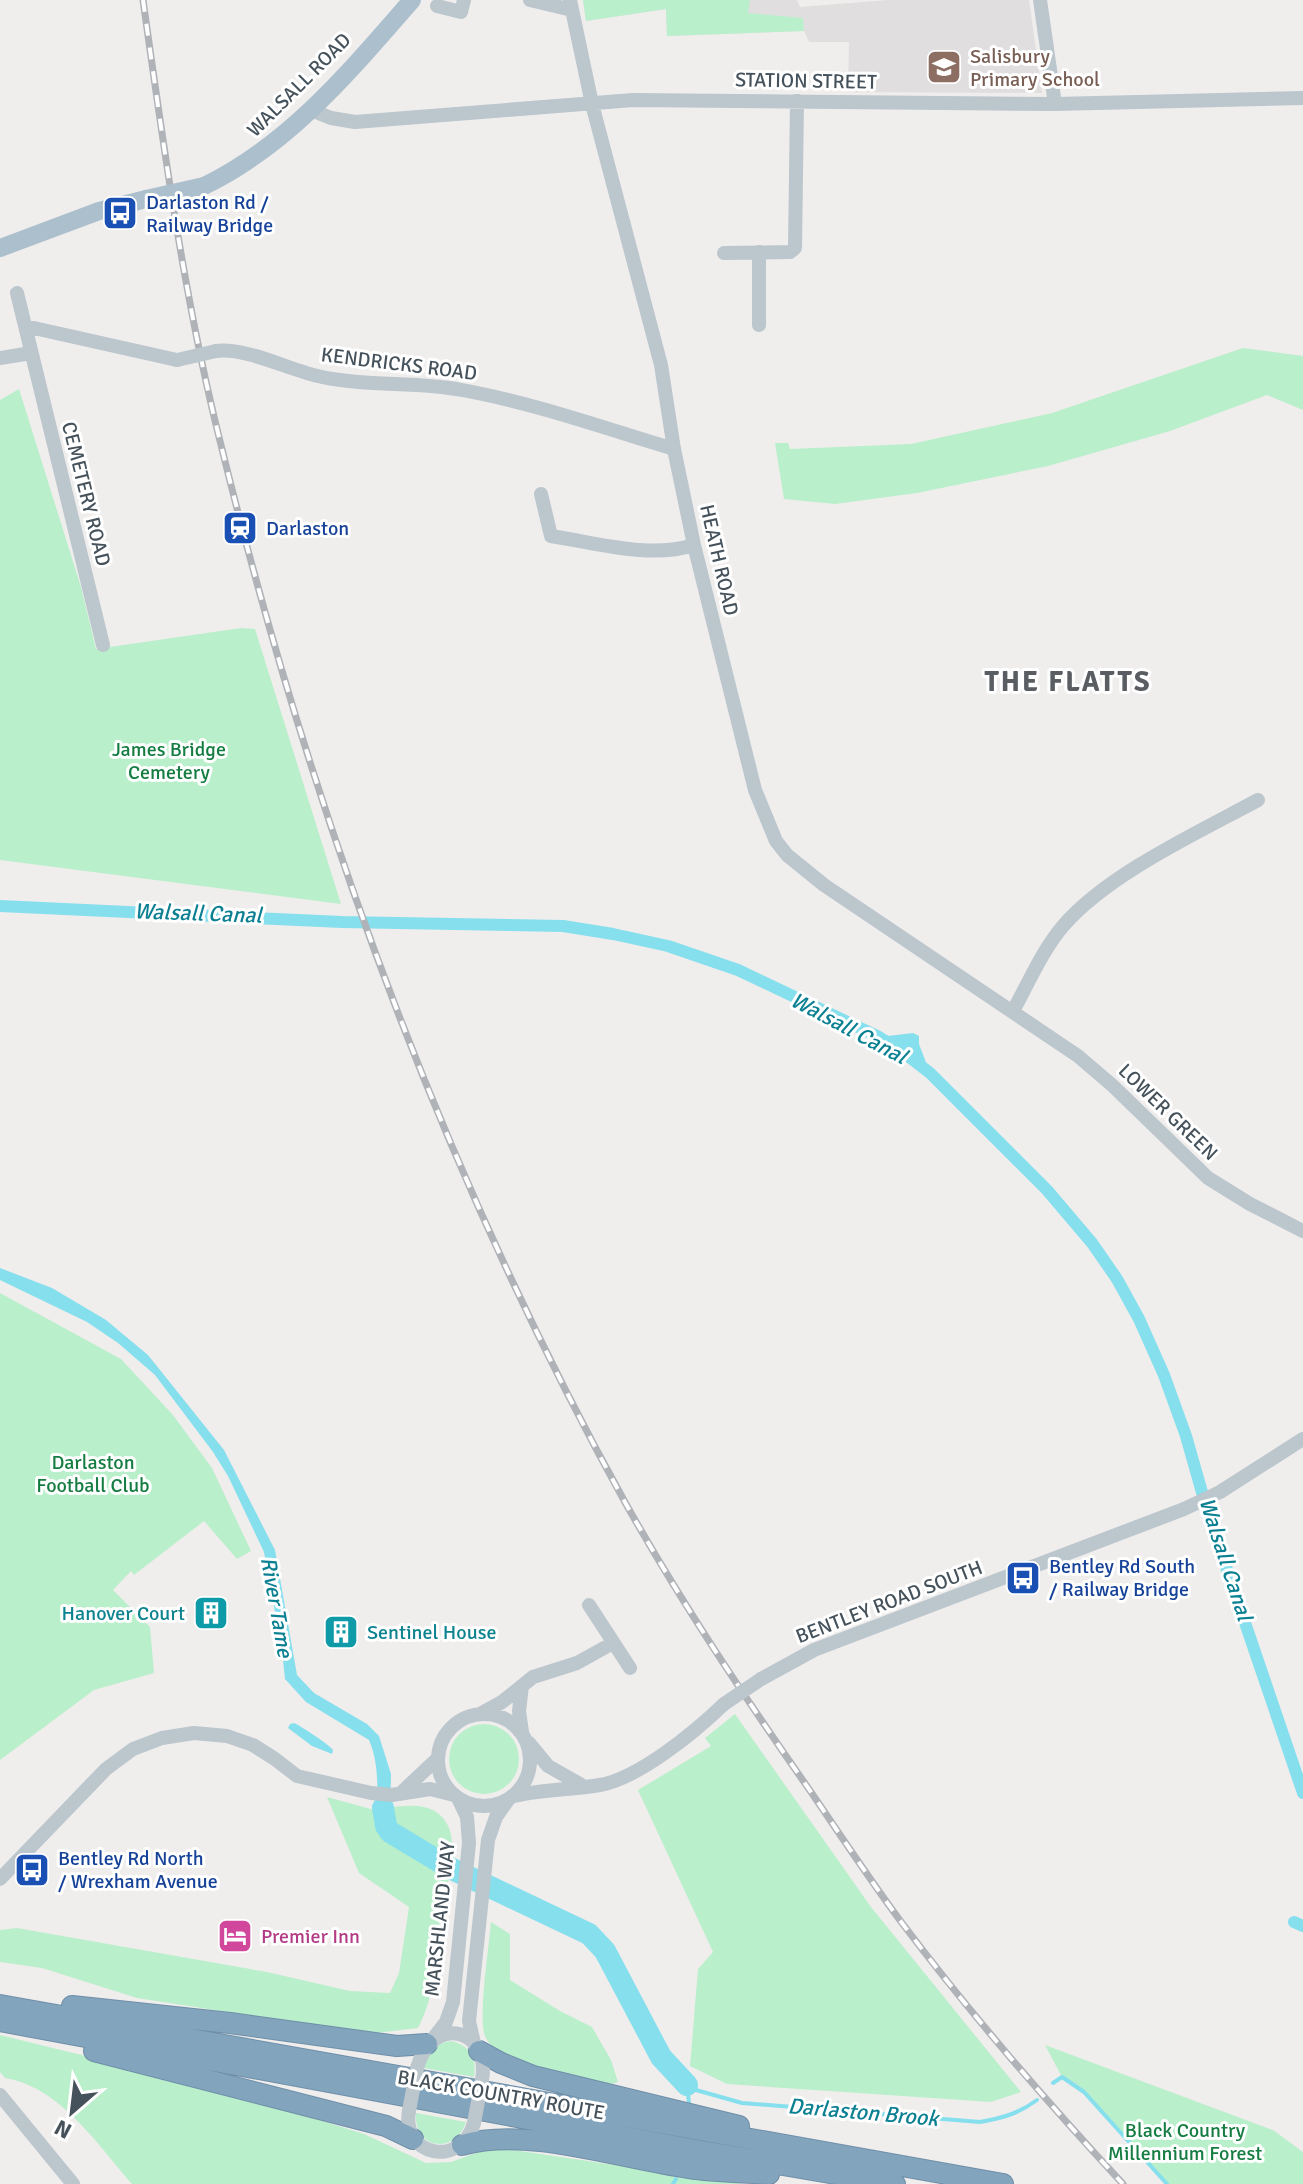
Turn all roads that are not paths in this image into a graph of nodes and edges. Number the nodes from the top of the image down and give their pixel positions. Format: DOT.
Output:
graph roads {
  1 [pos="412,0"];
  2 [pos="464,0"];
  3 [pos="530,0"];
  4 [pos="1040,0"];
  5 [pos="571,5"];
  6 [pos="437,6"];
  7 [pos="1303,98"];
  8 [pos="797,101"];
  9 [pos="592,104"];
  10 [pos="1055,104"];
  11 [pos="311,110"];
  12 [pos="0,249"];
  13 [pos="759,252"];
  14 [pos="724,253"];
  15 [pos="17,293"];
  16 [pos="759,325"];
  17 [pos="25,326"];
  18 [pos="31,353"];
  19 [pos="0,358"];
  20 [pos="674,449"];
  21 [pos="541,494"];
  22 [pos="694,545"];
  23 [pos="103,645"];
  24 [pos="1258,800"];
  25 [pos="1013,1011"];
  26 [pos="1303,1231"];
  27 [pos="1303,1439"];
  28 [pos="589,1605"];
  29 [pos="613,1643"];
  30 [pos="630,1668"];
  31 [pos="522,1685"];
  32 [pos="482,1713"];
  33 [pos="523,1735"];
  34 [pos="438,1758"];
  35 [pos="586,1786"];
  36 [pos="401,1792"];
  37 [pos="456,1797"];
  38 [pos="511,1798"];
  39 [pos="0,1879"];
  40 [pos="0,1998"];
  41 [pos="0,2005"];
  42 [pos="0,2021"];
  43 [pos="430,2042"];
  44 [pos="477,2047"];
  45 [pos="0,2095"];
  46 [pos="413,2139"];
  47 [pos="462,2145"];
  48 [pos="849,2158"];
  49 [pos="73,2184"];
  50 [pos="894,2184"];
  51 [pos="1003,2184"];
  1 -- 11 [label="main road, WALSALL ROAD"];
  2 -- 6 [label="street"];
  3 -- 5 [label="street"];
  4 -- 10 [label="street"];
  5 -- 9 [label="street, HEATH ROAD"];
  7 -- 10 [label="street, STATION STREET"];
  8 -- 9 [label="street, STATION STREET"];
  8 -- 10 [label="street, STATION STREET"];
  8 -- 13 [label="street"];
  9 -- 11 [label="street, STATION STREET"];
  9 -- 20 [label="street, HEATH ROAD"];
  11 -- 12 [label="main road, WALSALL ROAD, bridge"];
  13 -- 14 [label="street"];
  13 -- 16 [label="street"];
  15 -- 17 [label="street, CEMETERY ROAD"];
  17 -- 18 [label="street, CEMETERY ROAD"];
  17 -- 20 [label="street, KENDRICKS ROAD, bridge"];
  18 -- 19 [label="street"];
  18 -- 23 [label="street, CEMETERY ROAD"];
  20 -- 22 [label="street, HEATH ROAD"];
  21 -- 22 [label="street"];
  22 -- 25 [label="street, HEATH ROAD"];
  24 -- 25 [label="street"];
  25 -- 26 [label="street, LOWER GREEN"];
  27 -- 35 [label="street, BENTLEY ROAD SOUTH, bridge"];
  28 -- 29 [label="street"];
  29 -- 30 [label="street"];
  29 -- 31 [label="street"];
  31 -- 32 [label="street"];
  31 -- 33 [label="street"];
  32 -- 33 [label="street"];
  32 -- 34 [label="street"];
  33 -- 35 [label="street"];
  33 -- 38 [label="street"];
  34 -- 36 [label="street"];
  34 -- 37 [label="street"];
  35 -- 38 [label="street, BENTLEY ROAD SOUTH"];
  36 -- 37 [label="street"];
  36 -- 39 [label="street"];
  37 -- 38 [label="street"];
  37 -- 43 [label="street, MARSHLAND WAY"];
  38 -- 44 [label="street, MARSHLAND WAY"];
  40 -- 43 [label="highway"];
  41 -- 48 [label="highway, BLACK COUNTRY ROUTE"];
  42 -- 46 [label="highway"];
  42 -- 50 [label="highway, BLACK COUNTRY ROUTE"];
  43 -- 44 [label="street"];
  43 -- 46 [label="street, bridge"];
  44 -- 47 [label="street, bridge"];
  44 -- 48 [label="highway"];
  45 -- 49 [label="street"];
  46 -- 47 [label="street"];
  47 -- 50 [label="highway"];
  48 -- 51 [label="highway, BLACK COUNTRY ROUTE"];
}
